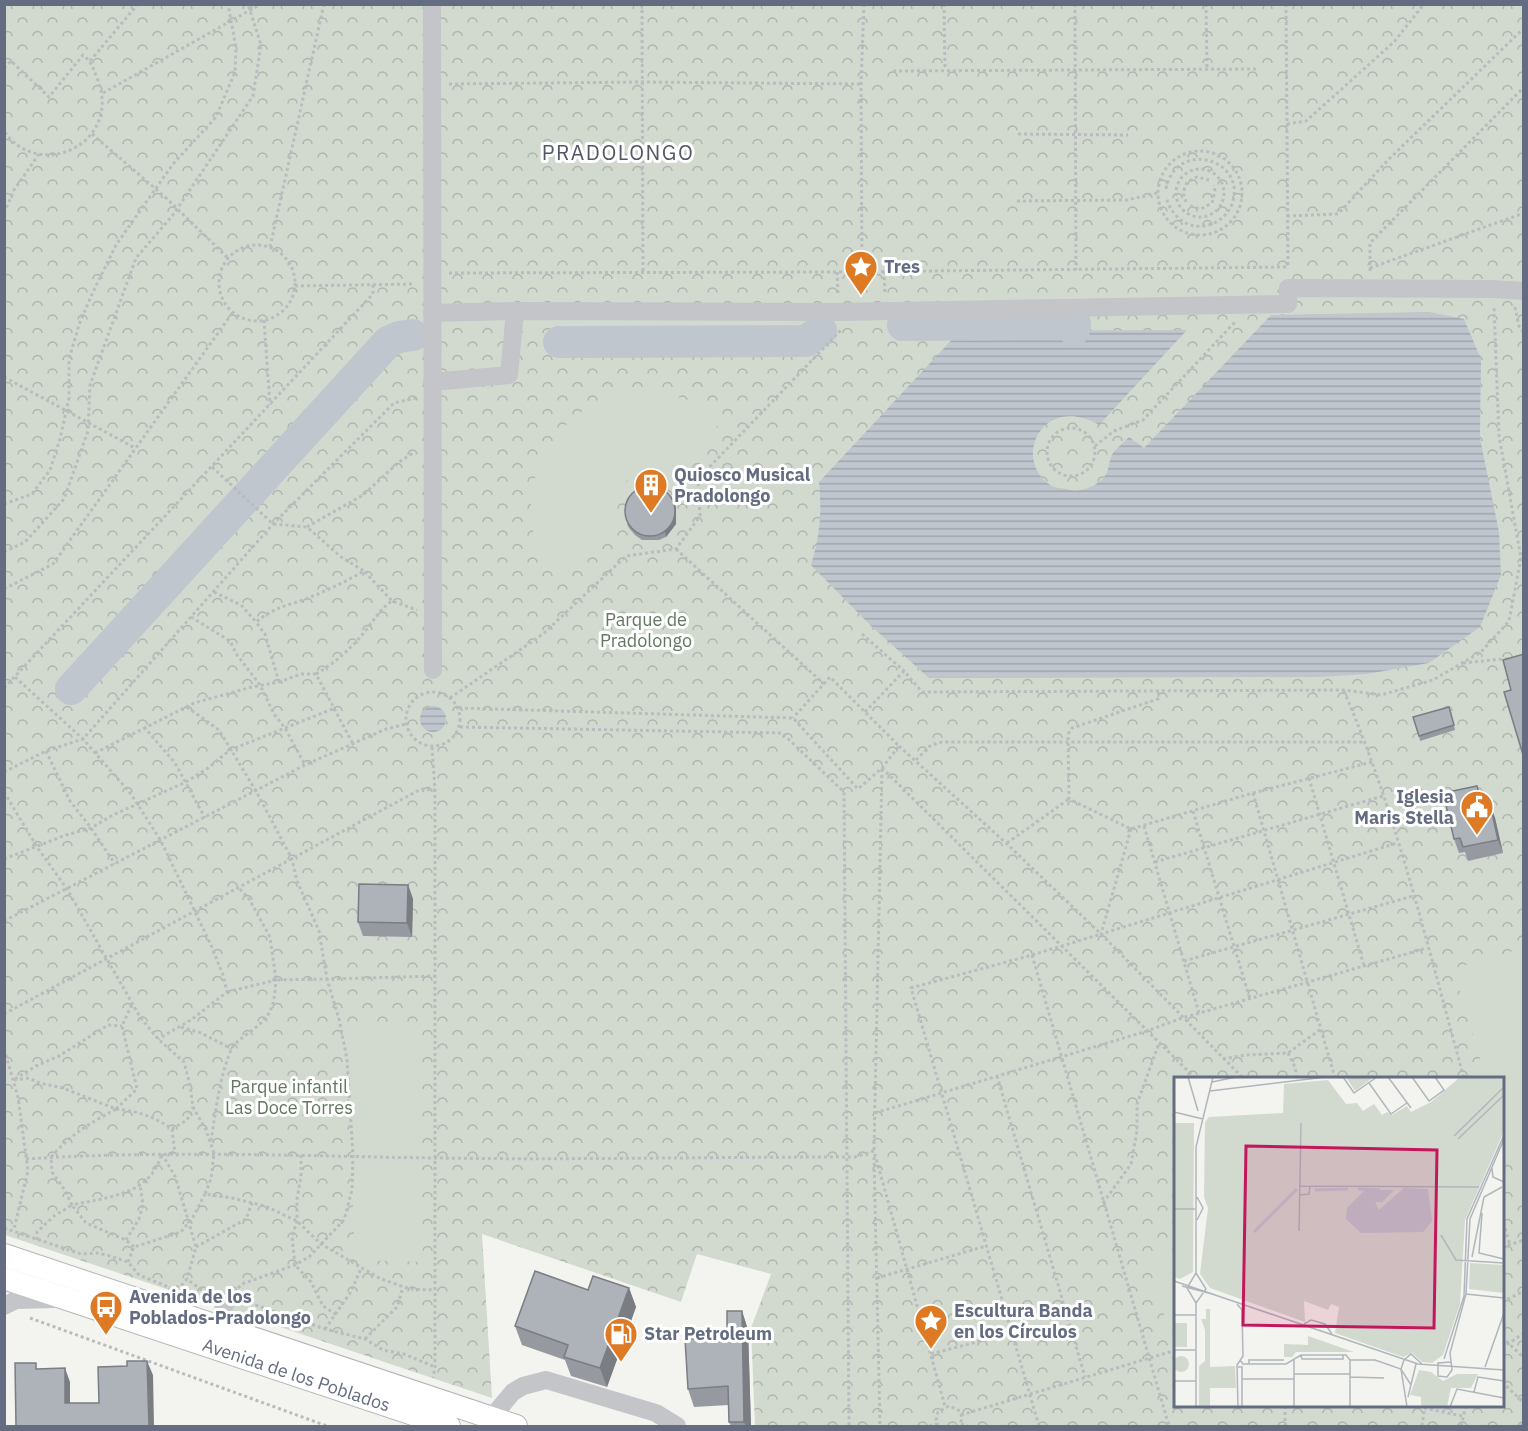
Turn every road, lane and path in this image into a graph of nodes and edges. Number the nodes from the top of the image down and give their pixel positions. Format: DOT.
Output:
graph roads {
  1 [pos="138,4"];
  2 [pos="228,4"];
  3 [pos="248,4"];
  4 [pos="261,4"];
  5 [pos="324,4"];
  6 [pos="432,4"];
  7 [pos="642,4"];
  8 [pos="864,4"];
  9 [pos="944,4"];
  10 [pos="1075,4"];
  11 [pos="1206,4"];
  12 [pos="1286,4"];
  13 [pos="1424,4"];
  14 [pos="251,10"];
  15 [pos="232,21"];
  16 [pos="1524,28"];
  17 [pos="90,61"];
  18 [pos="5,68"];
  19 [pos="1207,69"];
  20 [pos="1257,69"];
  21 [pos="945,70"];
  22 [pos="1075,70"];
  23 [pos="893,71"];
  24 [pos="641,82"];
  25 [pos="432,84"];
  26 [pos="861,84"];
  27 [pos="1524,87"];
  28 [pos="103,93"];
  29 [pos="1287,124"];
  30 [pos="4,131"];
  31 [pos="92,134"];
  32 [pos="1018,134"];
  33 [pos="1076,134"];
  34 [pos="1128,135"];
  35 [pos="39,154"];
  36 [pos="1200,158"];
  37 [pos="1230,162"];
  38 [pos="1167,165"];
  39 [pos="1224,168"];
  40 [pos="1200,169"];
  41 [pos="1173,172"];
  42 [pos="1209,180"];
  43 [pos="1214,185"];
  44 [pos="154,188"];
  45 [pos="1166,189"];
  46 [pos="1215,191"];
  47 [pos="1157,193"];
  48 [pos="1175,193"];
  49 [pos="1183,193"];
  50 [pos="1225,194"];
  51 [pos="1166,196"];
  52 [pos="1017,201"];
  53 [pos="1076,201"];
  54 [pos="4,213"];
  55 [pos="1524,213"];
  56 [pos="1287,216"];
  57 [pos="1176,217"];
  58 [pos="1224,217"];
  59 [pos="1199,218"];
  60 [pos="1170,223"];
  61 [pos="1230,223"];
  62 [pos="1198,226"];
  63 [pos="270,247"];
  64 [pos="228,258"];
  65 [pos="1370,268"];
  66 [pos="1076,270"];
  67 [pos="884,271"];
  68 [pos="643,272"];
  69 [pos="837,272"];
  70 [pos="862,272"];
  71 [pos="432,278"];
  72 [pos="373,285"];
  73 [pos="294,286"];
  74 [pos="1371,288"];
  75 [pos="1493,289"];
  76 [pos="1518,291"];
  77 [pos="1242,304"];
  78 [pos="885,310"];
  79 [pos="515,311"];
  80 [pos="233,312"];
  81 [pos="432,313"];
  82 [pos="264,320"];
  83 [pos="843,320"];
  84 [pos="1524,333"];
  85 [pos="4,377"];
  86 [pos="432,390"];
  87 [pos="270,405"];
  88 [pos="66,411"];
  89 [pos="89,423"];
  90 [pos="433,445"];
  91 [pos="1095,446"];
  92 [pos="135,448"];
  93 [pos="212,466"];
  94 [pos="4,504"];
  95 [pos="273,524"];
  96 [pos="308,527"];
  97 [pos="1524,542"];
  98 [pos="1518,546"];
  99 [pos="676,549"];
  100 [pos="4,552"];
  101 [pos="364,571"];
  102 [pos="4,589"];
  103 [pos="213,592"];
  104 [pos="392,601"];
  105 [pos="433,615"];
  106 [pos="191,616"];
  107 [pos="256,622"];
  108 [pos="862,634"];
  109 [pos="1513,658"];
  110 [pos="1461,663"];
  111 [pos="433,670"];
  112 [pos="903,671"];
  113 [pos="316,674"];
  114 [pos="15,677"];
  115 [pos="279,682"];
  116 [pos="824,684"];
  117 [pos="260,685"];
  118 [pos="4,688"];
  119 [pos="1344,690"];
  120 [pos="1159,691"];
  121 [pos="450,698"];
  122 [pos="186,707"];
  123 [pos="335,708"];
  124 [pos="459,708"];
  125 [pos="865,712"];
  126 [pos="793,718"];
  127 [pos="406,724"];
  128 [pos="144,727"];
  129 [pos="460,727"];
  130 [pos="285,728"];
  131 [pos="83,739"];
  132 [pos="1366,742"];
  133 [pos="1068,743"];
  134 [pos="353,744"];
  135 [pos="899,746"];
  136 [pos="432,747"];
  137 [pos="230,750"];
  138 [pos="46,751"];
  139 [pos="95,753"];
  140 [pos="915,760"];
  141 [pos="1372,762"];
  142 [pos="305,765"];
  143 [pos="882,768"];
  144 [pos="4,772"];
  145 [pos="1309,778"];
  146 [pos="186,782"];
  147 [pos="435,790"];
  148 [pos="256,791"];
  149 [pos="4,792"];
  150 [pos="1253,793"];
  151 [pos="1383,796"];
  152 [pos="1069,799"];
  153 [pos="139,804"];
  154 [pos="1194,811"];
  155 [pos="1320,814"];
  156 [pos="205,818"];
  157 [pos="1144,826"];
  158 [pos="91,828"];
  159 [pos="1131,829"];
  160 [pos="1264,831"];
  161 [pos="161,841"];
  162 [pos="1398,843"];
  163 [pos="1007,844"];
  164 [pos="37,847"];
  165 [pos="1205,848"];
  166 [pos="4,859"];
  167 [pos="292,859"];
  168 [pos="1155,862"];
  169 [pos="1334,862"];
  170 [pos="115,864"];
  171 [pos="1278,879"];
  172 [pos="239,888"];
  173 [pos="67,889"];
  174 [pos="1413,896"];
  175 [pos="1220,897"];
  176 [pos="195,911"];
  177 [pos="1169,912"];
  178 [pos="1349,914"];
  179 [pos="4,921"];
  180 [pos="1293,930"];
  181 [pos="1101,934"];
  182 [pos="1062,947"];
  183 [pos="1234,947"];
  184 [pos="1427,948"];
  185 [pos="1032,956"];
  186 [pos="105,960"];
  187 [pos="1184,961"];
  188 [pos="1364,966"];
  189 [pos="435,976"];
  190 [pos="327,979"];
  191 [pos="276,980"];
  192 [pos="1308,982"];
  193 [pos="227,992"];
  194 [pos="1250,999"];
  195 [pos="132,1004"];
  196 [pos="1199,1013"];
  197 [pos="4,1014"];
  198 [pos="1182,1018"];
  199 [pos="122,1026"];
  200 [pos="180,1027"];
  201 [pos="1321,1029"];
  202 [pos="1146,1031"];
  203 [pos="158,1039"];
  204 [pos="1159,1043"];
  205 [pos="232,1048"];
  206 [pos="4,1049"];
  207 [pos="1288,1053"];
  208 [pos="1061,1057"];
  209 [pos="1223,1059"];
  210 [pos="997,1076"];
  211 [pos="1194,1077"];
  212 [pos="1242,1077"];
  213 [pos="1297,1077"];
  214 [pos="1335,1077"];
  215 [pos="1464,1077"];
  216 [pos="14,1080"];
  217 [pos="941,1093"];
  218 [pos="193,1107"];
  219 [pos="116,1109"];
  220 [pos="875,1113"];
  221 [pos="172,1129"];
  222 [pos="211,1143"];
  223 [pos="874,1151"];
  224 [pos="162,1154"];
  225 [pos="175,1154"];
  226 [pos="214,1154"];
  227 [pos="301,1154"];
  228 [pos="353,1156"];
  229 [pos="51,1157"];
  230 [pos="848,1157"];
  231 [pos="26,1158"];
  232 [pos="435,1158"];
  233 [pos="140,1185"];
  234 [pos="205,1194"];
  235 [pos="252,1203"];
  236 [pos="1103,1203"];
  237 [pos="72,1205"];
  238 [pos="297,1221"];
  239 [pos="1504,1221"];
  240 [pos="188,1223"];
  241 [pos="14,1230"];
  242 [pos="37,1240"];
  243 [pos="126,1240"];
  244 [pos="1524,1240"];
  245 [pos="321,1244"];
  246 [pos="1510,1245"];
  247 [pos="986,1246"];
  248 [pos="134,1247"];
  249 [pos="196,1247"];
  250 [pos="1504,1247"];
  251 [pos="4,1255"];
  252 [pos="128,1262"];
  253 [pos="295,1265"];
  254 [pos="361,1269"];
  255 [pos="907,1269"];
  256 [pos="4,1278"];
  257 [pos="877,1278"];
  258 [pos="187,1279"];
  259 [pos="403,1287"];
  260 [pos="435,1290"];
  261 [pos="1524,1291"];
  262 [pos="227,1300"];
  263 [pos="71,1301"];
  264 [pos="1504,1301"];
  265 [pos="4,1306"];
  266 [pos="337,1315"];
  267 [pos="22,1317"];
  268 [pos="217,1325"];
  269 [pos="325,1329"];
  270 [pos="1011,1333"];
  271 [pos="1524,1333"];
  272 [pos="1504,1338"];
  273 [pos="365,1339"];
  274 [pos="1509,1343"];
  275 [pos="1504,1347"];
  276 [pos="1174,1351"];
  277 [pos="931,1354"];
  278 [pos="1149,1358"];
  279 [pos="1524,1358"];
  280 [pos="1085,1377"];
  281 [pos="432,1381"];
  282 [pos="1504,1383"];
  283 [pos="1029,1395"];
  284 [pos="1524,1403"];
  285 [pos="945,1406"];
  286 [pos="1285,1407"];
  287 [pos="1425,1407"];
  288 [pos="1466,1407"];
  289 [pos="962,1415"];
  290 [pos="1462,1416"];
  291 [pos="490,1418"];
  292 [pos="1524,1419"];
  293 [pos="938,1425"];
  294 [pos="960,1425"];
  295 [pos="327,1426"];
  296 [pos="449,1426"];
  297 [pos="516,1426"];
  298 [pos="677,1426"];
  299 [pos="849,1426"];
  300 [pos="880,1426"];
  301 [pos="929,1426"];
  302 [pos="969,1426"];
  303 [pos="1039,1426"];
  304 [pos="1169,1426"];
  305 [pos="1285,1426"];
  306 [pos="1422,1426"];
  307 [pos="1461,1426"];
  308 [pos="1521,1426"];
  1 -- 17 [label="path"];
  2 -- 15 [label="path"];
  3 -- 14 [label="path"];
  4 -- 14 [label="path"];
  5 -- 63 [label="path"];
  6 -- 25 [label="street"];
  7 -- 24 [label="path"];
  8 -- 26 [label="path"];
  9 -- 21 [label="path"];
  10 -- 22 [label="path"];
  11 -- 19 [label="path"];
  12 -- 29 [label="path"];
  13 -- 29 [label="path"];
  14 -- 15 [label="path"];
  14 -- 89 [label="path"];
  15 -- 28 [label="path"];
  15 -- 44 [label="path"];
  16 -- 56 [label="path"];
  17 -- 18 [label="path"];
  17 -- 28 [label="path"];
  19 -- 20 [label="path"];
  19 -- 22 [label="path"];
  21 -- 22 [label="path"];
  21 -- 23 [label="path"];
  22 -- 33 [label="path"];
  24 -- 25 [label="path"];
  24 -- 26 [label="path"];
  24 -- 68 [label="path"];
  25 -- 71 [label="street"];
  26 -- 70 [label="path"];
  27 -- 65 [label="path"];
  28 -- 31 [label="path"];
  29 -- 56 [label="path"];
  30 -- 35 [label="path"];
  31 -- 35 [label="path"];
  31 -- 44 [label="path"];
  32 -- 33 [label="path"];
  33 -- 34 [label="path"];
  33 -- 53 [label="path"];
  35 -- 54 [label="path"];
  36 -- 39 [label="path"];
  36 -- 40 [label="path"];
  36 -- 41 [label="path"];
  37 -- 38 [label="path"];
  37 -- 39 [label="path"];
  37 -- 61 [label="path"];
  38 -- 41 [label="path"];
  38 -- 47 [label="path"];
  39 -- 58 [label="path"];
  40 -- 48 [label="path"];
  40 -- 50 [label="path"];
  41 -- 45 [label="path"];
  42 -- 49 [label="path"];
  43 -- 46 [label="path"];
  44 -- 64 [label="path, bridge"];
  44 -- 88 [label="path"];
  46 -- 49 [label="path"];
  46 -- 50 [label="path"];
  47 -- 53 [label="path"];
  47 -- 60 [label="path"];
  48 -- 49 [label="path"];
  48 -- 59 [label="path"];
  50 -- 59 [label="path"];
  51 -- 57 [label="path"];
  52 -- 53 [label="path"];
  53 -- 66 [label="path"];
  55 -- 65 [label="path"];
  56 -- 66 [label="path"];
  57 -- 60 [label="path"];
  57 -- 62 [label="path"];
  58 -- 61 [label="path"];
  58 -- 62 [label="path"];
  59 -- 62 [label="path"];
  60 -- 61 [label="path"];
  63 -- 64 [label="path"];
  63 -- 73 [label="path"];
  64 -- 80 [label="path"];
  65 -- 74 [label="path"];
  66 -- 67 [label="path"];
  67 -- 70 [label="path"];
  67 -- 78 [label="path"];
  68 -- 69 [label="path"];
  68 -- 71 [label="path"];
  69 -- 70 [label="path"];
  69 -- 83 [label="path"];
  71 -- 72 [label="path"];
  71 -- 81 [label="street"];
  72 -- 73 [label="path"];
  72 -- 87 [label="path"];
  73 -- 82 [label="path"];
  74 -- 75 [label="street"];
  74 -- 77 [label="street"];
  75 -- 76 [label="street"];
  75 -- 98 [label="path"];
  76 -- 84 [label="path"];
  77 -- 78 [label="street"];
  77 -- 91 [label="path"];
  78 -- 83 [label="street"];
  79 -- 81 [label="street"];
  79 -- 83 [label="street"];
  79 -- 86 [label="street"];
  80 -- 82 [label="path"];
  80 -- 92 [label="path"];
  81 -- 86 [label="street"];
  82 -- 87 [label="path"];
  83 -- 99 [label="path"];
  85 -- 88 [label="path"];
  86 -- 90 [label="street"];
  86 -- 95 [label="path"];
  87 -- 93 [label="path"];
  88 -- 89 [label="path"];
  88 -- 94 [label="path"];
  89 -- 92 [label="path"];
  89 -- 100 [label="path"];
  90 -- 96 [label="path"];
  90 -- 105 [label="street"];
  91 -- 91 [label="path"];
  92 -- 102 [label="path"];
  93 -- 95 [label="path"];
  93 -- 114 [label="path"];
  95 -- 96 [label="path"];
  95 -- 103 [label="path"];
  96 -- 101 [label="path"];
  97 -- 98 [label="path"];
  98 -- 110 [label="path"];
  99 -- 116 [label="path"];
  99 -- 121 [label="path"];
  101 -- 104 [label="path"];
  101 -- 107 [label="path"];
  103 -- 106 [label="path"];
  103 -- 107 [label="path"];
  104 -- 105 [label="path"];
  104 -- 113 [label="path"];
  105 -- 111 [label="street"];
  106 -- 117 [label="path"];
  106 -- 131 [label="path"];
  107 -- 115 [label="path"];
  108 -- 112 [label="path"];
  109 -- 110 [label="path"];
  110 -- 119 [label="path"];
  112 -- 120 [label="path"];
  112 -- 125 [label="path"];
  113 -- 115 [label="path"];
  113 -- 123 [label="path"];
  114 -- 118 [label="path"];
  114 -- 131 [label="path"];
  115 -- 117 [label="path"];
  116 -- 125 [label="path"];
  116 -- 126 [label="path"];
  117 -- 122 [label="path"];
  117 -- 130 [label="path"];
  119 -- 120 [label="path"];
  119 -- 132 [label="path"];
  120 -- 133 [label="path"];
  121 -- 124 [label="path"];
  121 -- 127 [label="path"];
  122 -- 128 [label="path"];
  122 -- 137 [label="path"];
  123 -- 130 [label="path"];
  123 -- 134 [label="path"];
  124 -- 126 [label="path"];
  124 -- 129 [label="path"];
  125 -- 135 [label="path"];
  126 -- 143 [label="path"];
  127 -- 134 [label="path"];
  127 -- 136 [label="path"];
  128 -- 139 [label="path"];
  128 -- 146 [label="path"];
  129 -- 136 [label="path"];
  129 -- 230 [label="path"];
  130 -- 137 [label="path"];
  130 -- 142 [label="path"];
  131 -- 138 [label="path"];
  131 -- 139 [label="path"];
  132 -- 133 [label="path"];
  132 -- 141 [label="path"];
  133 -- 140 [label="path"];
  133 -- 152 [label="path"];
  134 -- 142 [label="path"];
  135 -- 140 [label="path"];
  135 -- 143 [label="path"];
  136 -- 147 [label="path"];
  137 -- 146 [label="path"];
  137 -- 148 [label="path"];
  138 -- 144 [label="path"];
  138 -- 158 [label="path"];
  139 -- 153 [label="path"];
  140 -- 163 [label="path"];
  141 -- 145 [label="path"];
  141 -- 151 [label="path"];
  142 -- 148 [label="path"];
  143 -- 182 [label="path"];
  143 -- 220 [label="path"];
  145 -- 150 [label="path"];
  145 -- 155 [label="path"];
  146 -- 153 [label="path"];
  146 -- 156 [label="path"];
  147 -- 167 [label="path"];
  147 -- 189 [label="path"];
  148 -- 156 [label="path"];
  148 -- 167 [label="path"];
  149 -- 164 [label="path"];
  150 -- 154 [label="path"];
  150 -- 160 [label="path"];
  151 -- 155 [label="path"];
  151 -- 162 [label="path"];
  152 -- 159 [label="path"];
  152 -- 163 [label="path"];
  153 -- 158 [label="path"];
  153 -- 161 [label="path"];
  154 -- 157 [label="path"];
  154 -- 165 [label="path"];
  155 -- 160 [label="path"];
  155 -- 169 [label="path"];
  156 -- 161 [label="path"];
  157 -- 159 [label="path"];
  157 -- 168 [label="path"];
  158 -- 164 [label="path"];
  158 -- 170 [label="path"];
  159 -- 181 [label="path"];
  160 -- 165 [label="path"];
  160 -- 171 [label="path"];
  161 -- 170 [label="path"];
  161 -- 176 [label="path"];
  162 -- 169 [label="path"];
  162 -- 174 [label="path"];
  163 -- 181 [label="path"];
  164 -- 166 [label="path"];
  164 -- 173 [label="path"];
  165 -- 168 [label="path"];
  165 -- 175 [label="path"];
  167 -- 172 [label="path"];
  167 -- 190 [label="path"];
  168 -- 177 [label="path"];
  169 -- 171 [label="path"];
  169 -- 178 [label="path"];
  170 -- 173 [label="path"];
  171 -- 175 [label="path"];
  171 -- 180 [label="path"];
  172 -- 176 [label="path"];
  172 -- 191 [label="path"];
  173 -- 179 [label="path"];
  173 -- 186 [label="path"];
  174 -- 178 [label="path"];
  174 -- 184 [label="path"];
  175 -- 177 [label="path"];
  175 -- 183 [label="path"];
  176 -- 186 [label="path"];
  176 -- 193 [label="path"];
  177 -- 181 [label="path"];
  177 -- 187 [label="path"];
  178 -- 180 [label="path"];
  178 -- 188 [label="path"];
  180 -- 183 [label="path"];
  180 -- 192 [label="path"];
  181 -- 182 [label="path"];
  181 -- 198 [label="path"];
  182 -- 185 [label="path"];
  182 -- 202 [label="path"];
  183 -- 187 [label="path"];
  183 -- 194 [label="path"];
  184 -- 188 [label="path"];
  184 -- 215 [label="path"];
  185 -- 208 [label="path"];
  185 -- 217 [label="path"];
  186 -- 195 [label="path"];
  186 -- 197 [label="path"];
  187 -- 196 [label="path"];
  188 -- 192 [label="path"];
  189 -- 190 [label="path"];
  189 -- 232 [label="path"];
  190 -- 191 [label="path"];
  190 -- 228 [label="path"];
  191 -- 193 [label="path"];
  191 -- 205 [label="path"];
  192 -- 194 [label="path"];
  192 -- 201 [label="path"];
  193 -- 200 [label="path"];
  194 -- 196 [label="path"];
  195 -- 199 [label="path"];
  195 -- 203 [label="path"];
  196 -- 198 [label="path"];
  198 -- 202 [label="path"];
  198 -- 209 [label="path"];
  199 -- 216 [label="path"];
  199 -- 219 [label="path"];
  200 -- 203 [label="path"];
  200 -- 205 [label="path"];
  201 -- 207 [label="path"];
  201 -- 214 [label="path"];
  202 -- 204 [label="path"];
  202 -- 208 [label="path"];
  203 -- 218 [label="path"];
  204 -- 211 [label="path"];
  204 -- 236 [label="path"];
  205 -- 222 [label="path"];
  206 -- 216 [label="path"];
  207 -- 209 [label="path"];
  207 -- 213 [label="path"];
  208 -- 210 [label="path"];
  208 -- 236 [label="path"];
  209 -- 212 [label="path"];
  210 -- 217 [label="path"];
  210 -- 280 [label="path"];
  216 -- 219 [label="path"];
  216 -- 231 [label="path"];
  217 -- 220 [label="path"];
  217 -- 247 [label="path"];
  218 -- 221 [label="path"];
  218 -- 222 [label="path"];
  219 -- 221 [label="path"];
  219 -- 229 [label="path"];
  220 -- 223 [label="path"];
  221 -- 225 [label="path"];
  222 -- 226 [label="path"];
  223 -- 230 [label="path"];
  223 -- 255 [label="path"];
  223 -- 257 [label="path"];
  224 -- 225 [label="path"];
  224 -- 229 [label="path"];
  224 -- 233 [label="path"];
  224 -- 240 [label="path"];
  225 -- 226 [label="path"];
  226 -- 227 [label="path"];
  226 -- 234 [label="path"];
  227 -- 228 [label="path"];
  227 -- 238 [label="path"];
  228 -- 232 [label="path"];
  228 -- 245 [label="path"];
  229 -- 231 [label="path"];
  229 -- 237 [label="path"];
  230 -- 232 [label="path"];
  230 -- 299 [label="path"];
  231 -- 241 [label="path"];
  232 -- 260 [label="path"];
  233 -- 237 [label="path"];
  233 -- 243 [label="path"];
  234 -- 235 [label="path"];
  234 -- 240 [label="path"];
  235 -- 238 [label="path"];
  235 -- 249 [label="path"];
  236 -- 278 [label="path"];
  237 -- 242 [label="path"];
  237 -- 243 [label="path"];
  238 -- 245 [label="path"];
  238 -- 253 [label="path"];
  239 -- 246 [label="path"];
  240 -- 248 [label="path"];
  240 -- 249 [label="path"];
  243 -- 248 [label="path"];
  244 -- 246 [label="path"];
  245 -- 253 [label="path"];
  245 -- 254 [label="path"];
  246 -- 250 [label="path"];
  247 -- 255 [label="path"];
  247 -- 270 [label="path"];
  248 -- 252 [label="path"];
  249 -- 258 [label="path"];
  251 -- 268 [label="main road, Avenida de los Poblados"];
  253 -- 262 [label="path"];
  253 -- 266 [label="path"];
  254 -- 259 [label="path"];
  254 -- 266 [label="path"];
  255 -- 257 [label="path"];
  255 -- 277 [label="path"];
  256 -- 263 [label="main road, Avenida de los Poblados"];
  257 -- 300 [label="path"];
  259 -- 260 [label="path"];
  259 -- 273 [label="path"];
  260 -- 281 [label="path"];
  261 -- 264 [label="path"];
  262 -- 268 [label="street, Avenida de los Poblados"];
  263 -- 265 [label="street"];
  263 -- 296 [label="main road, Avenida de los Poblados"];
  266 -- 269 [label="path"];
  267 -- 295 [label="path"];
  268 -- 291 [label="main road, Avenida de los Poblados"];
  270 -- 277 [label="path"];
  270 -- 283 [label="path"];
  271 -- 274 [label="path"];
  272 -- 274 [label="path"];
  274 -- 275 [label="path"];
  274 -- 279 [label="path"];
  276 -- 278 [label="path"];
  277 -- 285 [label="path"];
  278 -- 280 [label="path"];
  278 -- 304 [label="path"];
  280 -- 283 [label="path"];
  282 -- 284 [label="path"];
  283 -- 289 [label="path"];
  283 -- 303 [label="path"];
  285 -- 289 [label="path"];
  285 -- 293 [label="path"];
  286 -- 305 [label="path"];
  287 -- 290 [label="path"];
  287 -- 306 [label="path"];
  288 -- 290 [label="path"];
  289 -- 294 [label="path"];
  290 -- 307 [label="path"];
  291 -- 297 [label="main road, Avenida de los Poblados"];
  291 -- 298 [label="street"];
  292 -- 308 [label="path"];
  293 -- 301 [label="path"];
  294 -- 302 [label="path"];
}
